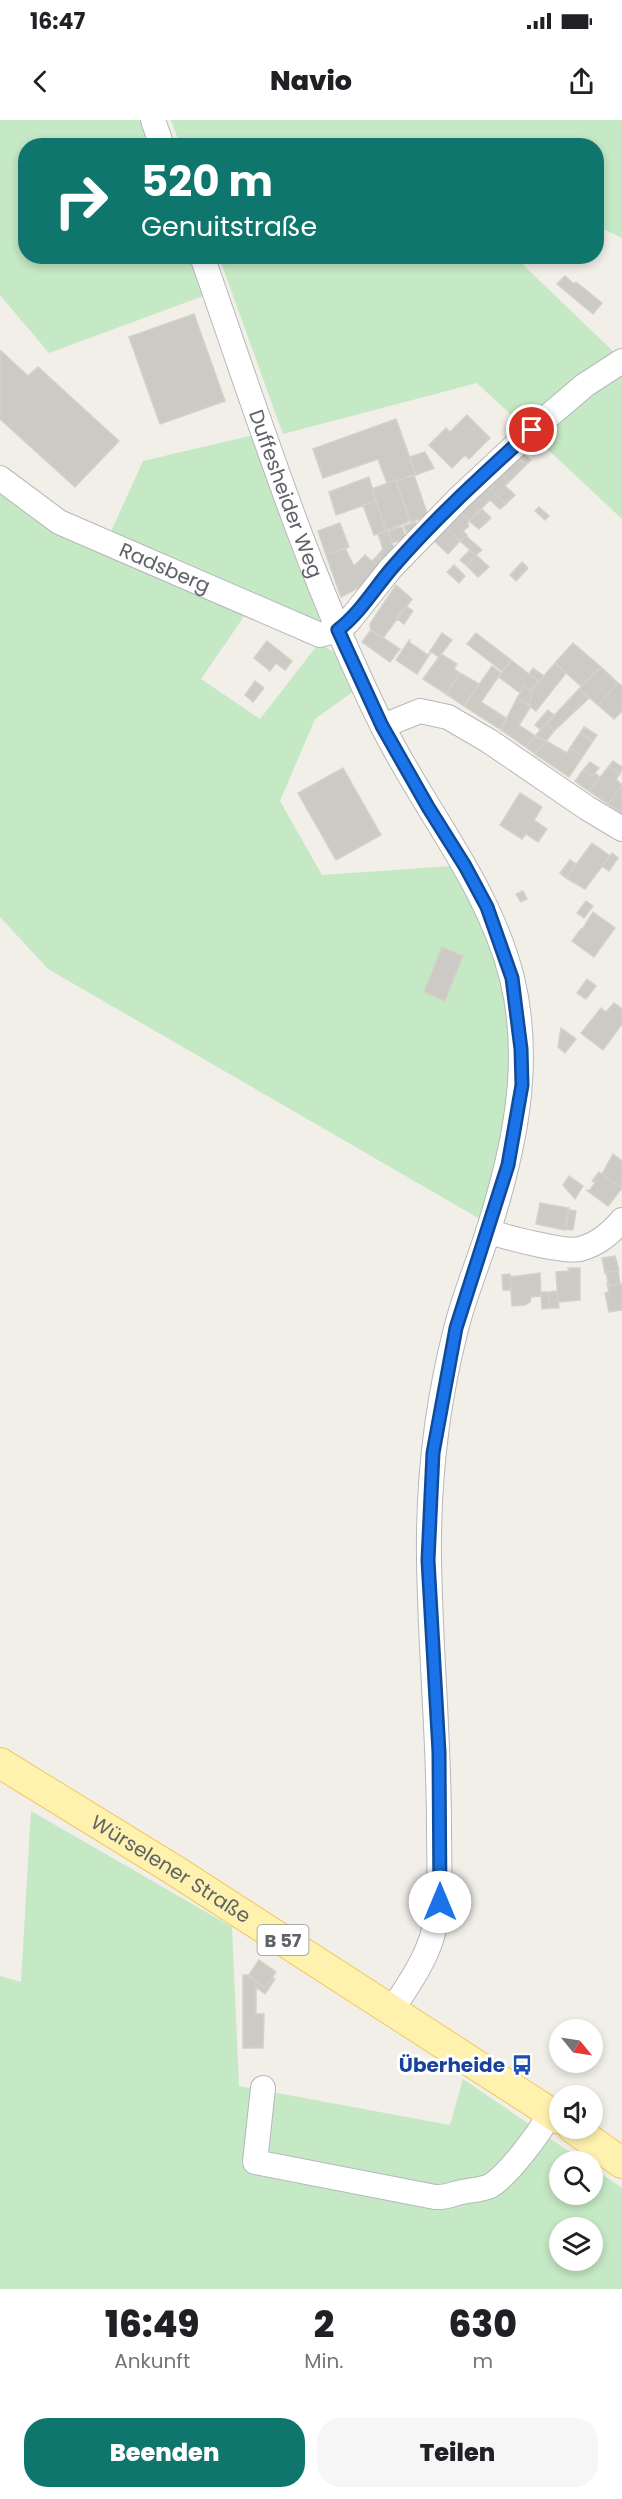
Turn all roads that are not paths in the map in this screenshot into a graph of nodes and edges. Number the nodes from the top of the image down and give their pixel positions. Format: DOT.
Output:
graph roads {
  1 [pos="153,120"];
  2 [pos="159,138"];
  3 [pos="205,264"];
  4 [pos="622,361"];
  5 [pos="0,478"];
  6 [pos="338,630"];
  7 [pos="382,726"];
  8 [pos="622,829"];
  9 [pos="622,1220"];
  10 [pos="488,1231"];
  11 [pos="0,1763"];
  12 [pos="392,2010"];
  13 [pos="263,2088"];
  14 [pos="549,2112"];
  15 [pos="549,2130"];
  16 [pos="588,2139"];
  17 [pos="622,2163"];
  1 -- 2 [label="street"];
  3 -- 6 [label="street, Duffesheider Weg"];
  4 -- 6 [label="street"];
  5 -- 6 [label="street, Radsberg"];
  6 -- 7 [label="street, Duffesheider Weg"];
  7 -- 8 [label="street"];
  7 -- 10 [label="street, Duffesheider Weg"];
  9 -- 10 [label="street"];
  10 -- 12 [label="street, Duffesheider Weg"];
  11 -- 12 [label="main road, Würselener Straße / B 57"];
  12 -- 14 [label="main road, Würselener Straße / B 57"];
  13 -- 15 [label="street"];
  16 -- 17 [label="main road, Würselener Straße / B 57"];
}
